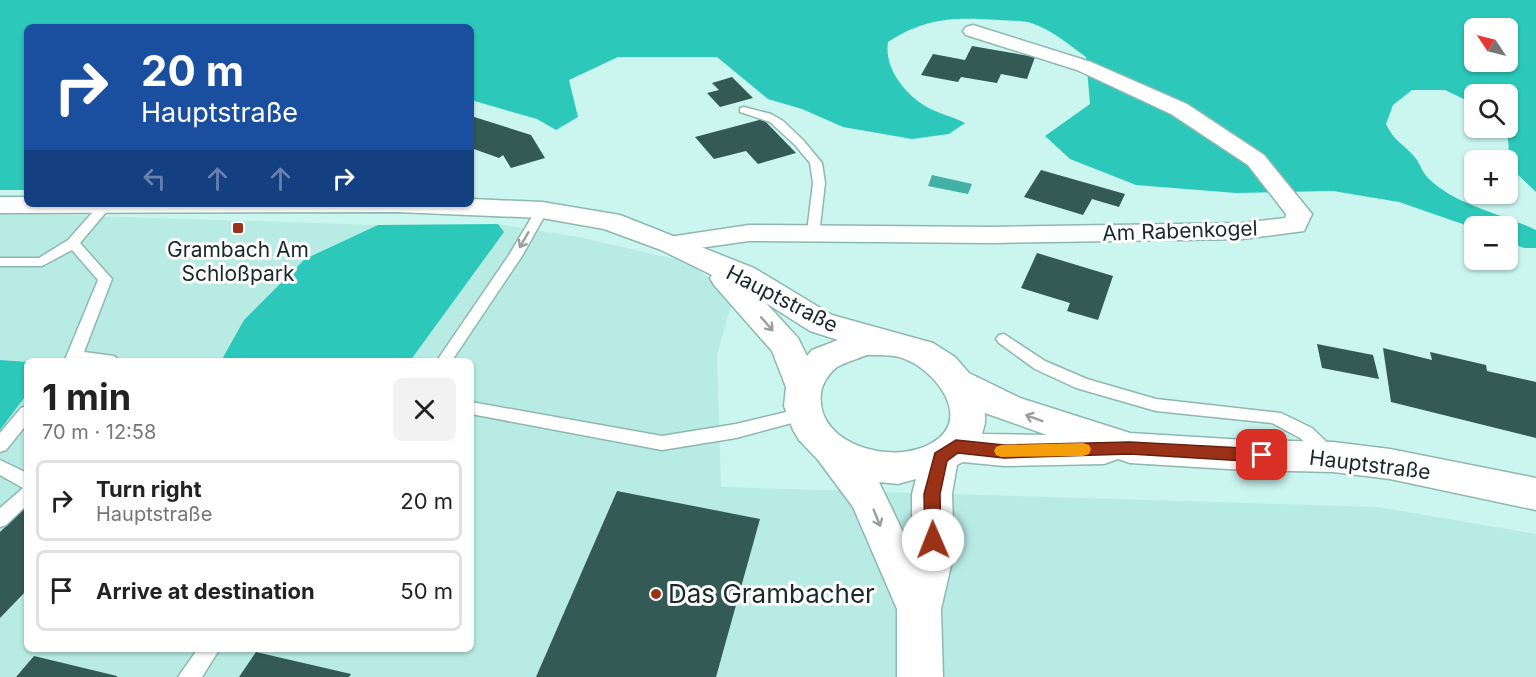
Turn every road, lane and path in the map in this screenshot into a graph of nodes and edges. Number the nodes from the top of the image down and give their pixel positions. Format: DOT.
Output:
graph roads {
  1 [pos="973,31"];
  2 [pos="744,110"];
  3 [pos="0,205"];
  4 [pos="24,205"];
  5 [pos="105,207"];
  6 [pos="470,207"];
  7 [pos="542,210"];
  8 [pos="814,232"];
  9 [pos="73,243"];
  10 [pos="671,244"];
  11 [pos="0,262"];
  12 [pos="714,265"];
  13 [pos="1004,339"];
  14 [pos="885,343"];
  15 [pos="73,358"];
  16 [pos="446,358"];
  17 [pos="959,383"];
  18 [pos="803,399"];
  19 [pos="474,409"];
  20 [pos="24,416"];
  21 [pos="0,446"];
  22 [pos="1130,448"];
  23 [pos="833,452"];
  24 [pos="948,452"];
  25 [pos="1333,457"];
  26 [pos="0,467"];
  27 [pos="24,480"];
  28 [pos="1536,494"];
  29 [pos="24,497"];
  30 [pos="0,519"];
  31 [pos="920,609"];
  32 [pos="208,652"];
  33 [pos="189,677"];
  34 [pos="920,677"];
  1 -- 8 [label="street, Am Rabenkogel"];
  2 -- 8 [label="lane"];
  3 -- 4 [label="main road, Hauptstraße"];
  5 -- 9 [label="lane"];
  6 -- 7 [label="main road, Hauptstraße"];
  7 -- 10 [label="main road, Hauptstraße"];
  7 -- 16 [label="lane, one-way"];
  8 -- 10 [label="street, Am Rabenkogel"];
  9 -- 11 [label="lane"];
  9 -- 15 [label="lane"];
  10 -- 12 [label="main road, Hauptstraße"];
  12 -- 14 [label="main road, Hauptstraße"];
  12 -- 18 [label="main road, Hauptstraße, one-way"];
  13 -- 25 [label="lane"];
  14 -- 17 [label="main road, Hauptstraße"];
  14 -- 18 [label="main road, Hauptstraße"];
  22 -- 17 [label="main road, Hauptstraße, one-way"];
  17 -- 24 [label="main road, Hauptstraße"];
  18 -- 19 [label="lane"];
  18 -- 23 [label="main road, Hauptstraße"];
  20 -- 21 [label="lane"];
  22 -- 24 [label="main road, Hauptstraße"];
  22 -- 25 [label="main road, Hauptstraße"];
  23 -- 24 [label="main road, Hauptstraße"];
  23 -- 31 [label="main road, one-way"];
  24 -- 31 [label="main road"];
  25 -- 28 [label="main road, Hauptstraße"];
  26 -- 27 [label="lane"];
  29 -- 30 [label="lane"];
  31 -- 34 [label="main road"];
  32 -- 33 [label="lane"];
}
